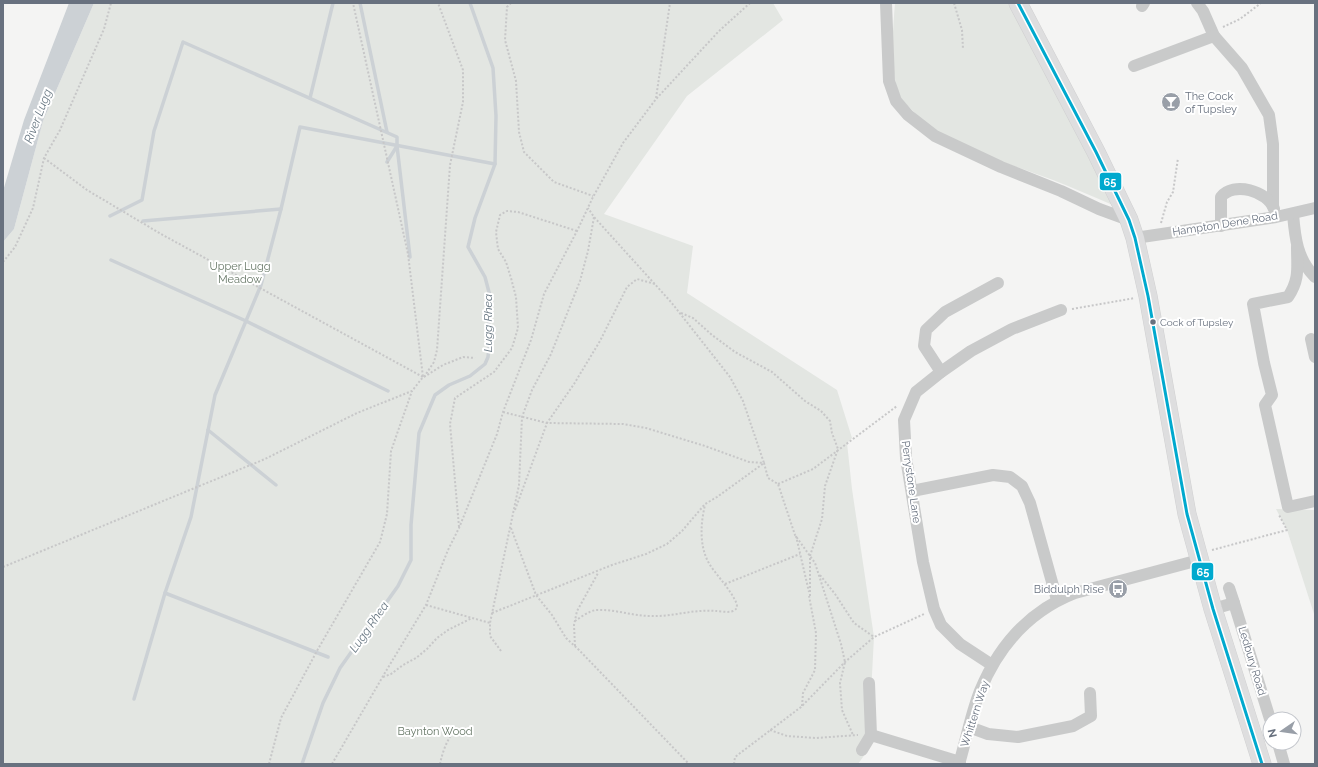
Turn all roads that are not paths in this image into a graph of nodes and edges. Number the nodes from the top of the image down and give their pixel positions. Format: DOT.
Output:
graph roads {
  1 [pos="886,3"];
  2 [pos="1018,3"];
  3 [pos="1197,3"];
  4 [pos="1213,34"];
  5 [pos="1134,66"];
  6 [pos="1315,208"];
  7 [pos="1274,211"];
  8 [pos="1293,214"];
  9 [pos="1129,220"];
  10 [pos="1222,226"];
  11 [pos="1135,238"];
  12 [pos="1297,247"];
  13 [pos="1315,277"];
  14 [pos="998,283"];
  15 [pos="1061,310"];
  16 [pos="1311,339"];
  17 [pos="1315,357"];
  18 [pos="941,372"];
  19 [pos="912,491"];
  20 [pos="1315,501"];
  21 [pos="1198,557"];
  22 [pos="1229,588"];
  23 [pos="1058,600"];
  24 [pos="1234,603"];
  25 [pos="1213,609"];
  26 [pos="992,665"];
  27 [pos="869,683"];
  28 [pos="1090,693"];
  29 [pos="1268,711"];
  30 [pos="969,727"];
  31 [pos="871,735"];
  32 [pos="862,750"];
  33 [pos="1280,751"];
  34 [pos="959,763"];
  35 [pos="1262,764"];
  36 [pos="1284,764"];
  1 -- 9 [label="street"];
  2 -- 9 [label="highway, Ledbury Road"];
  3 -- 4 [label="street"];
  4 -- 5 [label="street"];
  4 -- 7 [label="street"];
  6 -- 8 [label="street, Hampton Dene Road"];
  7 -- 8 [label="street, Hampton Dene Road"];
  7 -- 10 [label="street, Hampton Dene Road"];
  7 -- 10 [label="street"];
  8 -- 12 [label="street"];
  9 -- 11 [label="highway, Ledbury Road"];
  10 -- 11 [label="street, Hampton Dene Road"];
  11 -- 21 [label="highway, Ledbury Road"];
  12 -- 13 [label="street"];
  12 -- 20 [label="street"];
  14 -- 18 [label="street"];
  15 -- 18 [label="street, Perrystone Lane"];
  16 -- 17 [label="street"];
  18 -- 19 [label="street, Perrystone Lane"];
  19 -- 23 [label="street"];
  19 -- 26 [label="street, Perrystone Lane"];
  21 -- 23 [label="street, Whittern Way"];
  21 -- 25 [label="highway, Ledbury Road"];
  22 -- 24 [label="street, Ledbury Road"];
  23 -- 26 [label="street, Whittern Way"];
  24 -- 25 [label="street"];
  24 -- 29 [label="street, Ledbury Road"];
  25 -- 35 [label="highway, Ledbury Road"];
  26 -- 30 [label="street, Whittern Way"];
  27 -- 31 [label="street"];
  28 -- 30 [label="street"];
  30 -- 34 [label="street, Whittern Way"];
  31 -- 32 [label="street"];
  31 -- 34 [label="street"];
  33 -- 36 [label="street"];
}
